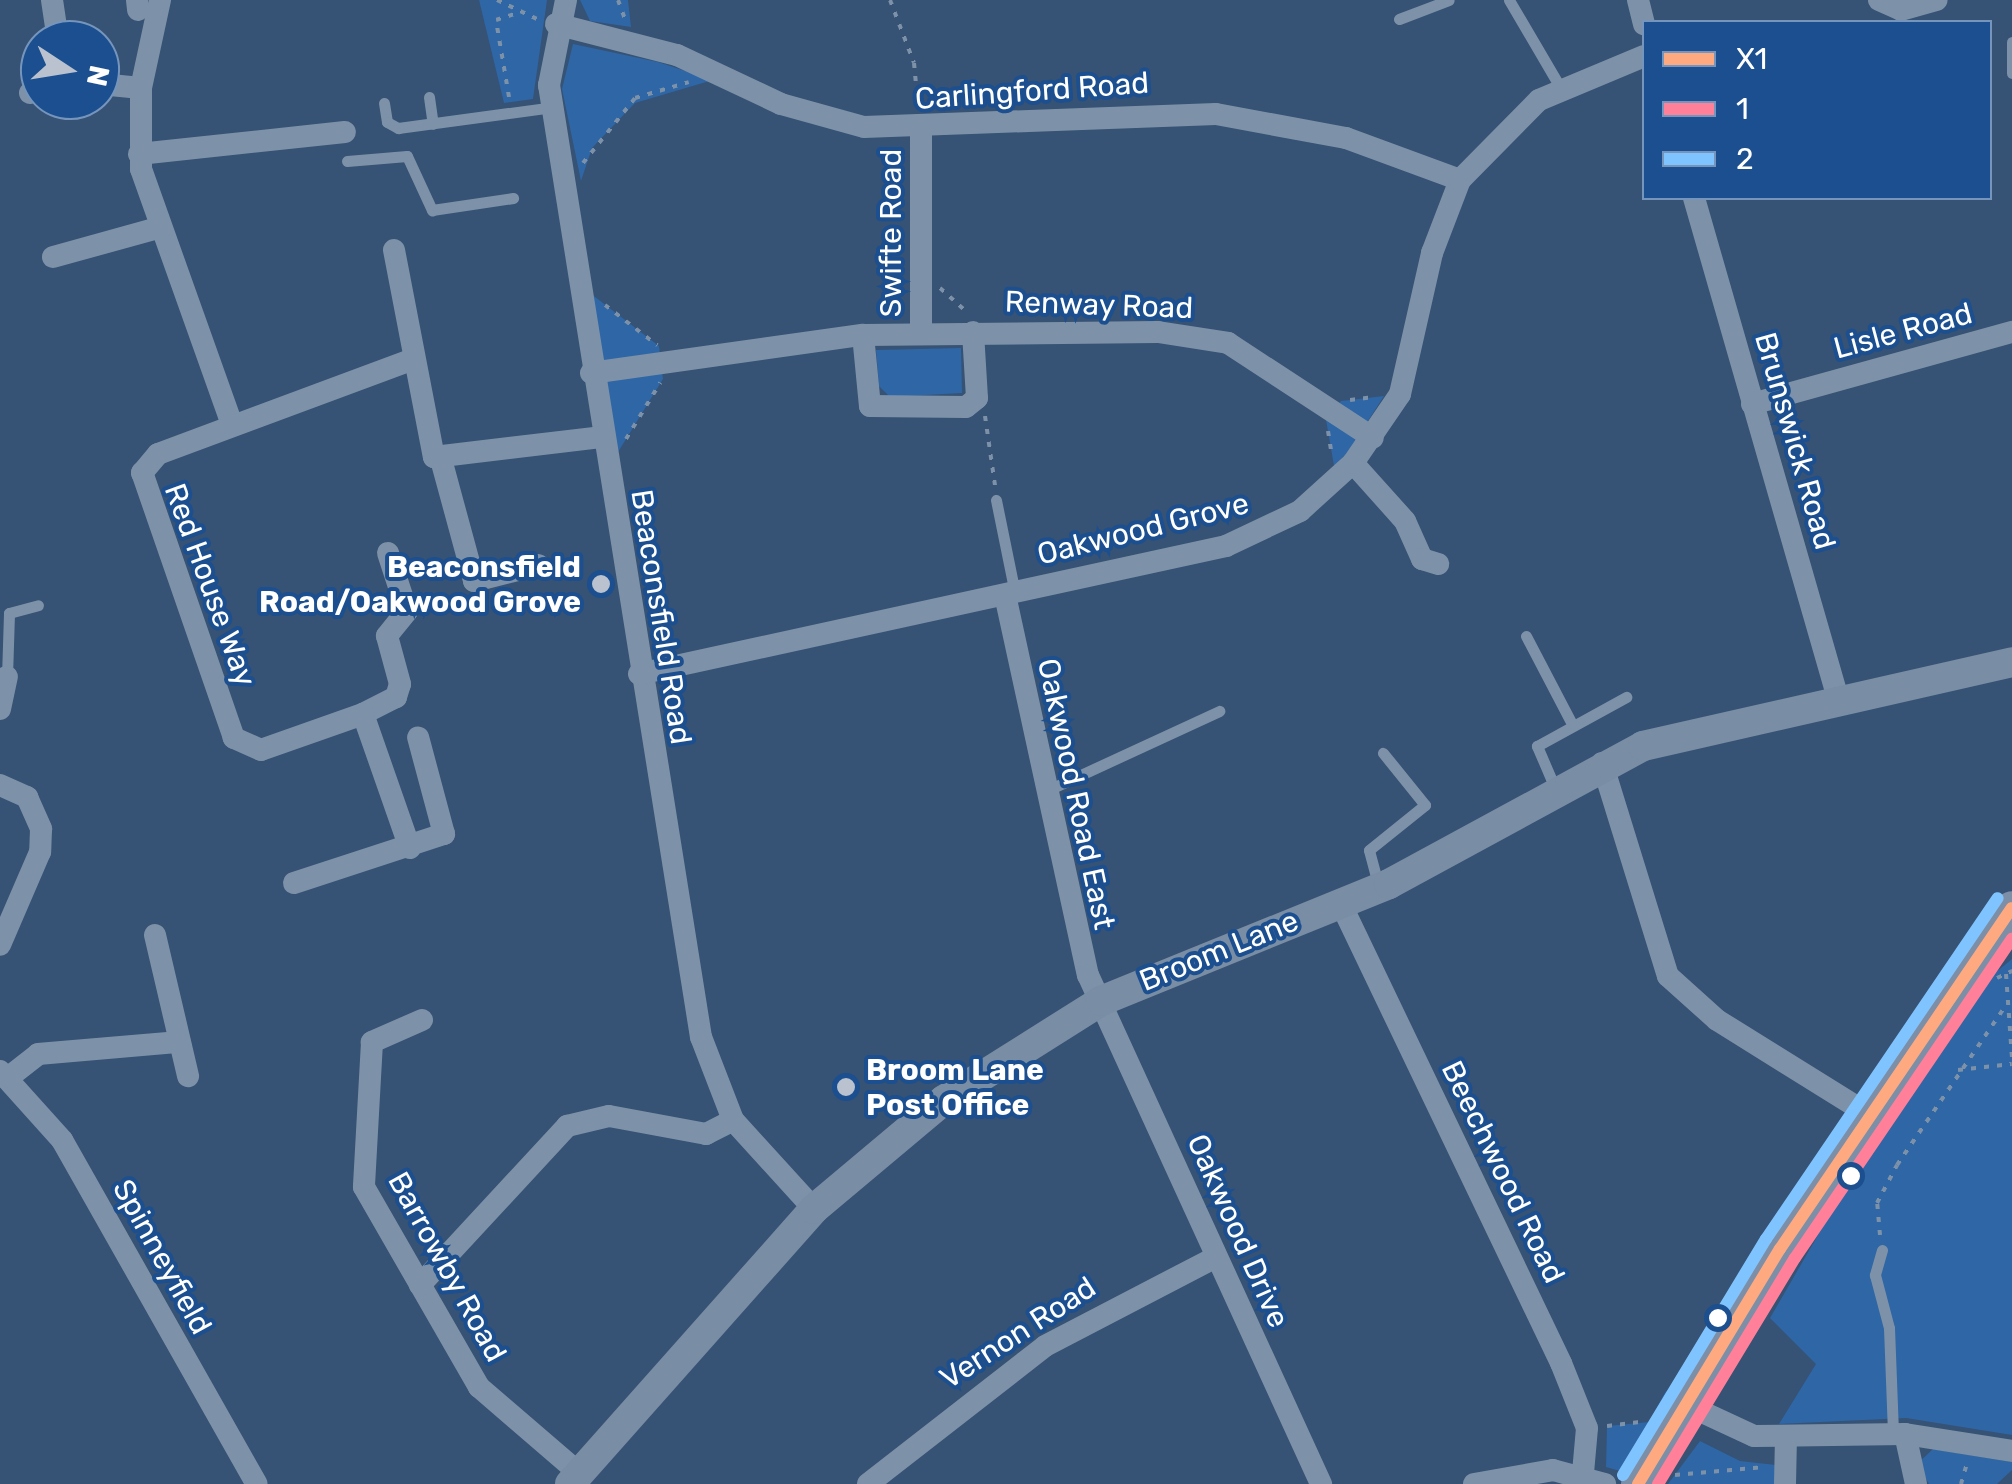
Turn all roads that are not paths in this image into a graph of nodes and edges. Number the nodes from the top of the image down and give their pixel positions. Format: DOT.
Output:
graph roads {
  1 [pos="566,0"];
  2 [pos="1450,0"];
  3 [pos="1509,0"];
  4 [pos="1878,0"];
  5 [pos="1937,0"];
  6 [pos="145,3"];
  7 [pos="1398,19"];
  8 [pos="556,24"];
  9 [pos="2012,42"];
  10 [pos="1642,57"];
  11 [pos="2012,73"];
  12 [pos="120,86"];
  13 [pos="141,88"];
  14 [pos="1560,88"];
  15 [pos="429,97"];
  16 [pos="384,104"];
  17 [pos="553,107"];
  18 [pos="433,124"];
  19 [pos="344,132"];
  20 [pos="921,132"];
  21 [pos="139,154"];
  22 [pos="347,160"];
  23 [pos="1460,180"];
  24 [pos="512,198"];
  25 [pos="1695,200"];
  26 [pos="161,227"];
  27 [pos="394,250"];
  28 [pos="53,257"];
  29 [pos="974,332"];
  30 [pos="2012,332"];
  31 [pos="921,334"];
  32 [pos="863,335"];
  33 [pos="414,359"];
  34 [pos="591,374"];
  35 [pos="1752,404"];
  36 [pos="232,424"];
  37 [pos="601,437"];
  38 [pos="1374,438"];
  39 [pos="442,463"];
  40 [pos="1353,464"];
  41 [pos="996,500"];
  42 [pos="388,553"];
  43 [pos="1438,564"];
  44 [pos="538,566"];
  45 [pos="1010,594"];
  46 [pos="38,605"];
  47 [pos="1526,636"];
  48 [pos="2012,662"];
  49 [pos="640,674"];
  50 [pos="7,678"];
  51 [pos="1626,697"];
  52 [pos="1839,702"];
  53 [pos="0,709"];
  54 [pos="1220,711"];
  55 [pos="364,714"];
  56 [pos="1572,724"];
  57 [pos="418,737"];
  58 [pos="1383,753"];
  59 [pos="1602,763"];
  60 [pos="0,785"];
  61 [pos="1554,788"];
  62 [pos="1046,791"];
  63 [pos="410,848"];
  64 [pos="294,882"];
  65 [pos="1380,887"];
  66 [pos="1340,902"];
  67 [pos="2012,908"];
  68 [pos="155,935"];
  69 [pos="0,945"];
  70 [pos="1101,1001"];
  71 [pos="422,1020"];
  72 [pos="180,1042"];
  73 [pos="4,1074"];
  74 [pos="188,1076"];
  75 [pos="1871,1116"];
  76 [pos="733,1120"];
  77 [pos="814,1209"];
  78 [pos="1882,1250"];
  79 [pos="1216,1256"];
  80 [pos="420,1285"];
  81 [pos="1686,1404"];
  82 [pos="1899,1434"];
  83 [pos="1786,1437"];
  84 [pos="2012,1451"];
  85 [pos="1785,1475"];
  86 [pos="574,1479"];
  87 [pos="1594,1479"];
  88 [pos="1640,1480"];
  89 [pos="256,1484"];
  90 [pos="868,1484"];
  91 [pos="1321,1484"];
  92 [pos="1474,1484"];
  93 [pos="1916,1484"];
  1 -- 8 [label="street, Beaconsfield Road"];
  2 -- 7 [label="lane"];
  3 -- 14 [label="lane"];
  4 -- 5 [label="street"];
  6 -- 13 [label="street"];
  8 -- 17 [label="street, Beaconsfield Road"];
  8 -- 20 [label="street, Carlingford Road"];
  9 -- 11 [label="lane"];
  10 -- 14 [label="street, Oakwood Grove"];
  12 -- 13 [label="street"];
  13 -- 21 [label="street"];
  14 -- 23 [label="street, Oakwood Grove"];
  15 -- 18 [label="lane"];
  16 -- 18 [label="lane"];
  17 -- 18 [label="lane"];
  17 -- 34 [label="street, Beaconsfield Road"];
  19 -- 21 [label="street"];
  20 -- 23 [label="street, Carlingford Road"];
  20 -- 31 [label="street, Swifte Road"];
  21 -- 26 [label="street"];
  22 -- 24 [label="lane"];
  23 -- 38 [label="street, Oakwood Grove"];
  25 -- 35 [label="street, Brunswick Road"];
  26 -- 28 [label="street"];
  26 -- 36 [label="street"];
  27 -- 33 [label="street"];
  29 -- 31 [label="street, Renway Road"];
  29 -- 32 [label="street, Renway Road"];
  29 -- 38 [label="street, Renway Road"];
  30 -- 35 [label="street, Lisle Road"];
  31 -- 32 [label="street, Renway Road"];
  32 -- 34 [label="street, Renway Road"];
  33 -- 36 [label="street, Red House Way"];
  33 -- 39 [label="street"];
  34 -- 37 [label="street, Beaconsfield Road"];
  35 -- 52 [label="street, Brunswick Road"];
  36 -- 55 [label="street, Red House Way"];
  37 -- 39 [label="street"];
  37 -- 49 [label="street, Beaconsfield Road"];
  38 -- 40 [label="street, Oakwood Grove"];
  39 -- 44 [label="street"];
  40 -- 43 [label="street"];
  40 -- 45 [label="street, Oakwood Grove"];
  41 -- 45 [label="lane"];
  42 -- 55 [label="street"];
  45 -- 49 [label="street, Oakwood Grove"];
  45 -- 62 [label="street, Oakwood Road East"];
  46 -- 50 [label="lane"];
  47 -- 56 [label="lane"];
  48 -- 52 [label="main road, Broom Lane"];
  49 -- 76 [label="street, Beaconsfield Road"];
  50 -- 53 [label="street"];
  51 -- 56 [label="lane"];
  52 -- 59 [label="main road, Broom Lane"];
  54 -- 62 [label="lane"];
  55 -- 63 [label="street"];
  56 -- 61 [label="lane"];
  57 -- 63 [label="street"];
  58 -- 65 [label="lane"];
  59 -- 61 [label="main road, Broom Lane"];
  59 -- 75 [label="street"];
  60 -- 69 [label="street"];
  61 -- 65 [label="main road, Broom Lane"];
  62 -- 70 [label="street, Oakwood Road East"];
  63 -- 64 [label="street"];
  65 -- 66 [label="main road, Broom Lane"];
  66 -- 70 [label="main road, Broom Lane"];
  66 -- 87 [label="street, Beechwood Road"];
  67 -- 75 [label="main road"];
  68 -- 72 [label="street"];
  70 -- 77 [label="main road, Broom Lane"];
  70 -- 79 [label="street, Oakwood Drive"];
  71 -- 80 [label="street, Barrowby Road"];
  72 -- 73 [label="street"];
  72 -- 74 [label="street"];
  73 -- 89 [label="street, Spinneyfield"];
  75 -- 81 [label="main road"];
  76 -- 77 [label="street, Beaconsfield Road"];
  76 -- 80 [label="street"];
  77 -- 86 [label="main road, Broom Lane"];
  78 -- 82 [label="lane"];
  79 -- 90 [label="street, Vernon Road"];
  79 -- 91 [label="street, Oakwood Drive"];
  80 -- 86 [label="street, Barrowby Road"];
  81 -- 83 [label="street"];
  81 -- 88 [label="main road"];
  82 -- 83 [label="street"];
  82 -- 84 [label="street"];
  82 -- 93 [label="street"];
  83 -- 85 [label="street"];
  87 -- 92 [label="street"];
}
